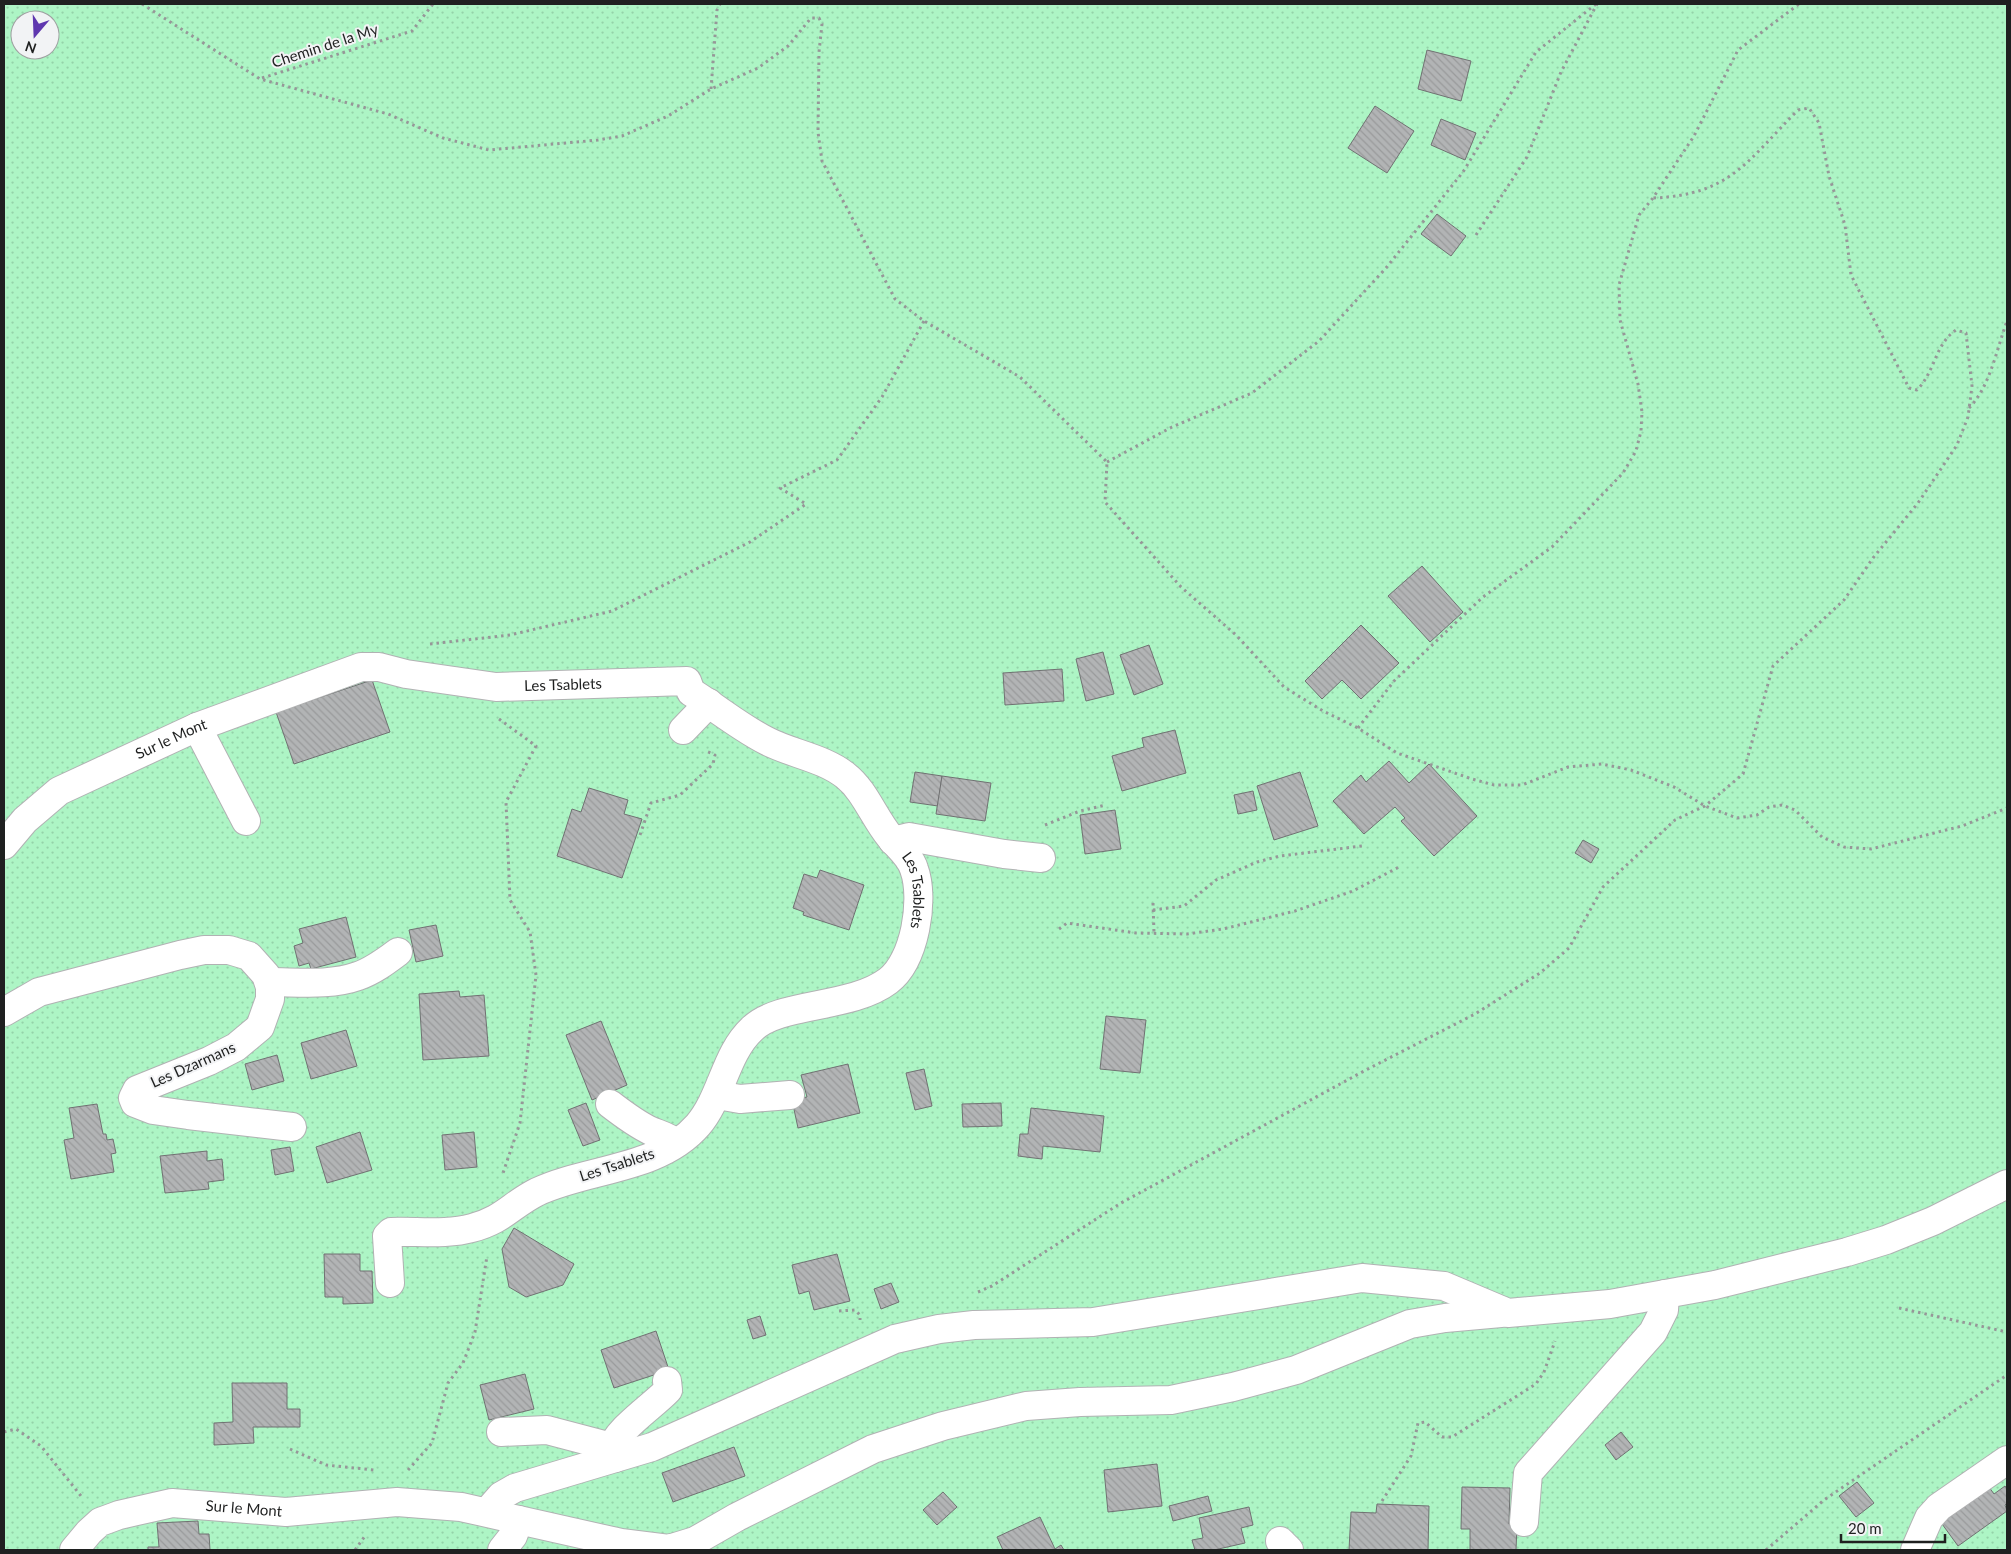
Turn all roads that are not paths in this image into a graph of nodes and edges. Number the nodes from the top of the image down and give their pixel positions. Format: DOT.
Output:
graph roads {
  1 [pos="361,667"];
  2 [pos="709,703"];
  3 [pos="197,727"];
  4 [pos="683,730"];
  5 [pos="246,821"];
  6 [pos="893,840"];
  7 [pos="4,845"];
  8 [pos="1041,858"];
  9 [pos="398,952"];
  10 [pos="269,982"];
  11 [pos="4,1012"];
  12 [pos="717,1094"];
  13 [pos="790,1095"];
  14 [pos="610,1104"];
  15 [pos="292,1127"];
  16 [pos="676,1143"];
  17 [pos="2007,1184"];
  18 [pos="390,1283"];
  19 [pos="1665,1294"];
  20 [pos="1508,1313"];
  21 [pos="667,1381"];
  22 [pos="501,1432"];
  23 [pos="613,1454"];
  24 [pos="2007,1460"];
  25 [pos="488,1512"];
  26 [pos="519,1520"];
  27 [pos="1524,1522"];
  28 [pos="74,1550"];
  29 [pos="502,1550"];
  30 [pos="1915,1550"];
  1 -- 2 [label="street, Les Tsablets"];
  1 -- 3 [label="street, Sur le Mont"];
  2 -- 4 [label="street"];
  2 -- 6 [label="street, Les Tsablets"];
  3 -- 5 [label="street"];
  3 -- 7 [label="street, Sur le Mont"];
  6 -- 8 [label="street"];
  6 -- 12 [label="street, Les Tsablets"];
  9 -- 10 [label="street"];
  10 -- 11 [label="street"];
  10 -- 15 [label="street, Les Dzarmans"];
  12 -- 13 [label="street"];
  12 -- 16 [label="street, Les Tsablets"];
  14 -- 16 [label="street"];
  16 -- 18 [label="street, Les Tsablets"];
  17 -- 19 [label="street, Sur le Mont"];
  19 -- 20 [label="street, Sur le Mont"];
  19 -- 27 [label="street"];
  20 -- 23 [label="street"];
  20 -- 26 [label="street, Sur le Mont"];
  21 -- 23 [label="street"];
  22 -- 23 [label="street"];
  23 -- 25 [label="street"];
  24 -- 30 [label="street"];
  25 -- 26 [label="street, Sur le Mont"];
  25 -- 28 [label="street, Sur le Mont"];
  26 -- 29 [label="street"];
}
